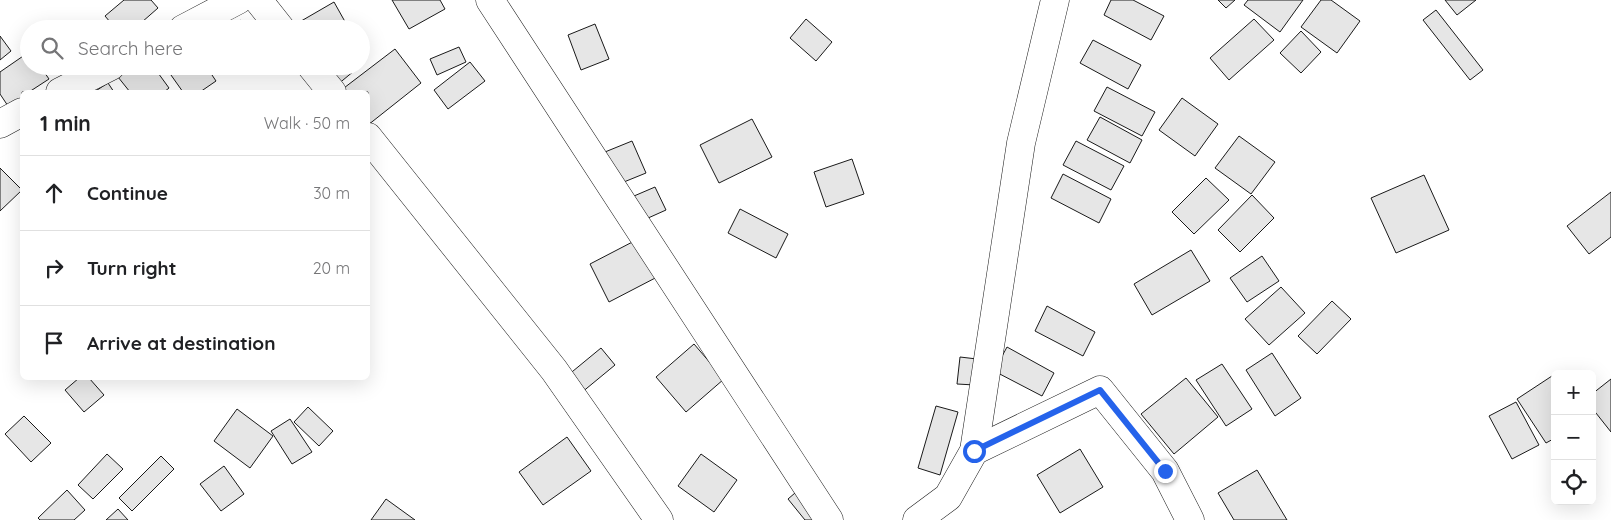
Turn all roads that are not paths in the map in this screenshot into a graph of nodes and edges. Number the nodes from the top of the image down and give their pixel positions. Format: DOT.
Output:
graph roads {
  1 [pos="238,0"];
  2 [pos="258,0"];
  3 [pos="490,0"];
  4 [pos="1055,0"];
  5 [pos="200,20"];
  6 [pos="274,20"];
  7 [pos="93,75"];
  8 [pos="318,75"];
  9 [pos="64,90"];
  10 [pos="330,90"];
  11 [pos="20,113"];
  12 [pos="0,124"];
  13 [pos="370,140"];
  14 [pos="974,451"];
  15 [pos="659,520"];
  16 [pos="829,520"];
  17 [pos="917,520"];
  18 [pos="1190,520"];
  1 -- 5 [label="street"];
  2 -- 6 [label="street"];
  3 -- 16 [label="street"];
  4 -- 14 [label="street"];
  7 -- 9 [label="street"];
  8 -- 10 [label="street"];
  11 -- 12 [label="street"];
  13 -- 15 [label="street"];
  14 -- 17 [label="street"];
  14 -- 18 [label="street"];
}
